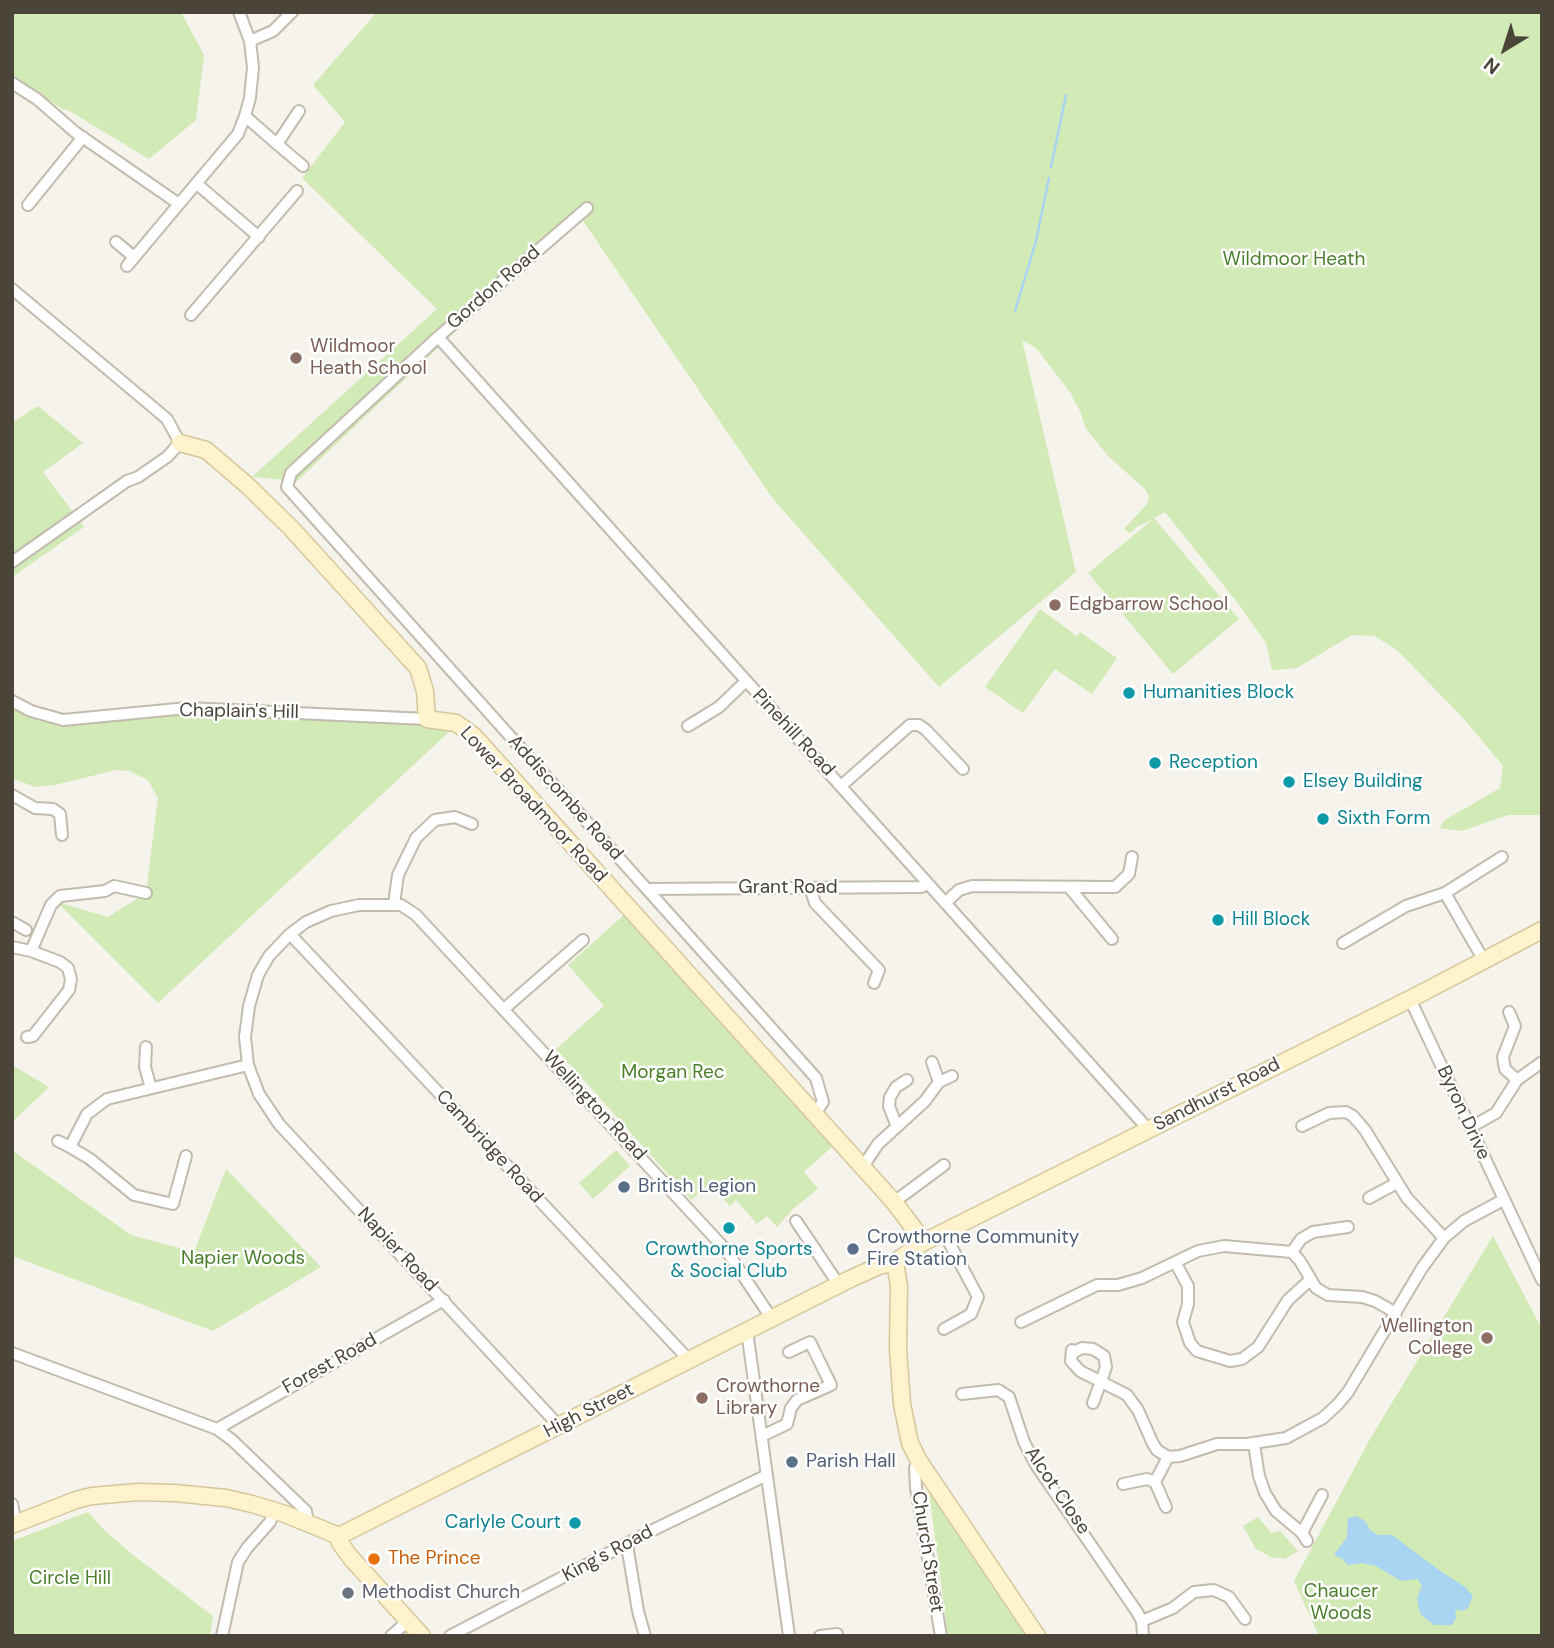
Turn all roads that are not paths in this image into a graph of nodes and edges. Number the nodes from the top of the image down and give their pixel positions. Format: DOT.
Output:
graph roads {
  1 [pos="239,12"];
  2 [pos="292,12"];
  3 [pos="250,41"];
  4 [pos="12,83"];
  5 [pos="299,111"];
  6 [pos="245,117"];
  7 [pos="83,137"];
  8 [pos="277,144"];
  9 [pos="303,166"];
  10 [pos="197,184"];
  11 [pos="40,191"];
  12 [pos="297,191"];
  13 [pos="49,200"];
  14 [pos="179,204"];
  15 [pos="28,205"];
  16 [pos="587,208"];
  17 [pos="259,237"];
  18 [pos="116,242"];
  19 [pos="12,289"];
  20 [pos="191,315"];
  21 [pos="438,337"];
  22 [pos="180,443"];
  23 [pos="287,487"];
  24 [pos="12,562"];
  25 [pos="745,682"];
  26 [pos="12,701"];
  27 [pos="427,719"];
  28 [pos="688,726"];
  29 [pos="963,769"];
  30 [pos="841,786"];
  31 [pos="12,795"];
  32 [pos="472,824"];
  33 [pos="62,835"];
  34 [pos="1132,857"];
  35 [pos="1502,858"];
  36 [pos="928,884"];
  37 [pos="1069,887"];
  38 [pos="810,888"];
  39 [pos="647,889"];
  40 [pos="146,892"];
  41 [pos="1445,893"];
  42 [pos="945,903"];
  43 [pos="398,904"];
  44 [pos="12,922"];
  45 [pos="26,930"];
  46 [pos="1542,930"];
  47 [pos="290,934"];
  48 [pos="1112,939"];
  49 [pos="583,940"];
  50 [pos="1343,943"];
  51 [pos="12,947"];
  52 [pos="31,951"];
  53 [pos="1483,959"];
  54 [pos="874,983"];
  55 [pos="1410,999"];
  56 [pos="503,1009"];
  57 [pos="1509,1012"];
  58 [pos="27,1037"];
  59 [pos="146,1047"];
  60 [pos="932,1062"];
  61 [pos="1542,1062"];
  62 [pos="248,1065"];
  63 [pos="952,1076"];
  64 [pos="907,1080"];
  65 [pos="1517,1080"];
  66 [pos="939,1082"];
  67 [pos="151,1088"];
  68 [pos="814,1115"];
  69 [pos="1303,1126"];
  70 [pos="897,1127"];
  71 [pos="1471,1127"];
  72 [pos="1147,1129"];
  73 [pos="58,1141"];
  74 [pos="70,1147"];
  75 [pos="186,1156"];
  76 [pos="944,1165"];
  77 [pos="862,1168"];
  78 [pos="1397,1183"];
  79 [pos="1369,1198"];
  80 [pos="1503,1200"];
  81 [pos="894,1202"];
  82 [pos="796,1221"];
  83 [pos="1348,1227"];
  84 [pos="944,1233"];
  85 [pos="1444,1238"];
  86 [pos="924,1242"];
  87 [pos="1292,1252"];
  88 [pos="894,1262"];
  89 [pos="1175,1262"];
  90 [pos="1310,1280"];
  91 [pos="1542,1280"];
  92 [pos="839,1285"];
  93 [pos="989,1293"];
  94 [pos="978,1297"];
  95 [pos="444,1300"];
  96 [pos="1396,1313"];
  97 [pos="772,1319"];
  98 [pos="1021,1322"];
  99 [pos="944,1329"];
  100 [pos="745,1332"];
  101 [pos="789,1352"];
  102 [pos="12,1353"];
  103 [pos="1072,1355"];
  104 [pos="689,1360"];
  105 [pos="1060,1367"];
  106 [pos="1102,1384"];
  107 [pos="962,1394"];
  108 [pos="1093,1403"];
  109 [pos="560,1427"];
  110 [pos="217,1429"];
  111 [pos="762,1436"];
  112 [pos="1254,1444"];
  113 [pos="1168,1457"];
  114 [pos="919,1461"];
  115 [pos="767,1475"];
  116 [pos="1155,1482"];
  117 [pos="1123,1485"];
  118 [pos="1322,1495"];
  119 [pos="12,1504"];
  120 [pos="1166,1507"];
  121 [pos="275,1510"];
  122 [pos="308,1523"];
  123 [pos="14,1524"];
  124 [pos="339,1536"];
  125 [pos="626,1545"];
  126 [pos="1245,1619"];
  127 [pos="408,1620"];
  128 [pos="1142,1621"];
  129 [pos="836,1634"];
  130 [pos="222,1636"];
  131 [pos="391,1636"];
  132 [pos="422,1636"];
  133 [pos="450,1636"];
  134 [pos="645,1636"];
  135 [pos="789,1636"];
  136 [pos="821,1636"];
  137 [pos="941,1636"];
  138 [pos="1037,1636"];
  139 [pos="1143,1636"];
  1 -- 3 [label="street"];
  2 -- 3 [label="street"];
  3 -- 6 [label="street"];
  4 -- 7 [label="street"];
  5 -- 8 [label="street"];
  6 -- 8 [label="street"];
  6 -- 10 [label="street"];
  7 -- 11 [label="street"];
  7 -- 14 [label="street"];
  8 -- 9 [label="street"];
  10 -- 14 [label="street"];
  10 -- 17 [label="street"];
  11 -- 13 [label="street"];
  11 -- 15 [label="street"];
  12 -- 17 [label="street"];
  14 -- 18 [label="street"];
  16 -- 21 [label="street, Gordon Road"];
  17 -- 20 [label="street"];
  19 -- 22 [label="street"];
  21 -- 23 [label="street, Gordon Road"];
  21 -- 25 [label="street, Pinehill Road"];
  22 -- 24 [label="street"];
  22 -- 27 [label="street"];
  23 -- 39 [label="street, Addiscombe Road"];
  25 -- 28 [label="street"];
  25 -- 30 [label="street, Pinehill Road"];
  26 -- 27 [label="street, Chaplain's Hill"];
  27 -- 68 [label="street, Lower Broadmoor Road"];
  29 -- 30 [label="street"];
  30 -- 36 [label="street, Pinehill Road"];
  31 -- 33 [label="street"];
  32 -- 43 [label="street"];
  34 -- 37 [label="street"];
  35 -- 41 [label="street"];
  36 -- 38 [label="street, Grant Road"];
  36 -- 42 [label="street, Pinehill Road"];
  37 -- 42 [label="street"];
  37 -- 48 [label="street"];
  38 -- 39 [label="street, Grant Road"];
  38 -- 54 [label="street"];
  39 -- 68 [label="street, Addiscombe Road"];
  40 -- 52 [label="street"];
  41 -- 50 [label="street"];
  41 -- 53 [label="street"];
  42 -- 72 [label="street, Pinehill Road"];
  43 -- 47 [label="street, Napier Road"];
  43 -- 56 [label="street, Wellington Road"];
  44 -- 45 [label="street"];
  46 -- 53 [label="street, Sandhurst Road"];
  47 -- 62 [label="street, Napier Road"];
  47 -- 104 [label="street, Cambridge Road"];
  49 -- 56 [label="street"];
  51 -- 52 [label="street"];
  52 -- 58 [label="street"];
  53 -- 55 [label="street, Sandhurst Road"];
  55 -- 71 [label="street, Byron Drive"];
  55 -- 72 [label="street, Sandhurst Road"];
  56 -- 97 [label="street, Wellington Road"];
  57 -- 65 [label="street"];
  59 -- 67 [label="street"];
  60 -- 66 [label="street"];
  61 -- 65 [label="street"];
  62 -- 67 [label="street"];
  62 -- 95 [label="street, Napier Road"];
  63 -- 66 [label="street"];
  64 -- 70 [label="street"];
  65 -- 71 [label="street"];
  66 -- 70 [label="street"];
  67 -- 74 [label="street"];
  68 -- 77 [label="street, Lower Broadmoor Road"];
  69 -- 78 [label="street"];
  70 -- 77 [label="street"];
  71 -- 80 [label="street, Byron Drive"];
  72 -- 84 [label="street, Sandhurst Road"];
  73 -- 74 [label="street"];
  74 -- 75 [label="street"];
  76 -- 81 [label="street"];
  77 -- 81 [label="street, Lower Broadmoor Road"];
  78 -- 79 [label="street"];
  78 -- 85 [label="street"];
  80 -- 85 [label="street"];
  80 -- 91 [label="street, Byron Drive"];
  81 -- 86 [label="street, Lower Broadmoor Road"];
  82 -- 92 [label="street"];
  83 -- 87 [label="street"];
  84 -- 86 [label="street, Sandhurst Road"];
  84 -- 94 [label="street"];
  85 -- 96 [label="street"];
  86 -- 88 [label="street, Sandhurst Road"];
  87 -- 89 [label="street"];
  87 -- 90 [label="street"];
  88 -- 92 [label="street, High Street"];
  88 -- 114 [label="street, Church Street"];
  89 -- 90 [label="street"];
  89 -- 98 [label="street"];
  90 -- 96 [label="street"];
  92 -- 97 [label="street, High Street"];
  93 -- 94 [label="street"];
  94 -- 99 [label="street"];
  95 -- 109 [label="street, Napier Road"];
  95 -- 110 [label="street, Forest Road"];
  96 -- 112 [label="street"];
  97 -- 100 [label="street, High Street"];
  100 -- 104 [label="street, High Street"];
  100 -- 111 [label="street"];
  101 -- 111 [label="street"];
  102 -- 110 [label="street"];
  103 -- 105 [label="street"];
  103 -- 106 [label="street"];
  103 -- 106 [label="street"];
  104 -- 109 [label="street, High Street"];
  106 -- 108 [label="street"];
  106 -- 113 [label="street"];
  107 -- 128 [label="street, Alcot Close"];
  109 -- 124 [label="street, High Street"];
  110 -- 122 [label="street"];
  111 -- 115 [label="street"];
  112 -- 113 [label="street"];
  112 -- 118 [label="street"];
  113 -- 116 [label="street"];
  114 -- 137 [label="street, Church Street"];
  114 -- 138 [label="street"];
  115 -- 125 [label="street, King's Road"];
  115 -- 135 [label="street"];
  116 -- 117 [label="street"];
  116 -- 120 [label="street"];
  119 -- 123 [label="street"];
  121 -- 122 [label="street"];
  121 -- 123 [label="street"];
  121 -- 130 [label="street"];
  122 -- 124 [label="street"];
  124 -- 127 [label="street"];
  125 -- 133 [label="street, King's Road"];
  125 -- 134 [label="street"];
  126 -- 128 [label="street"];
  127 -- 131 [label="street"];
  127 -- 132 [label="street"];
  128 -- 139 [label="street, Alcot Close"];
  129 -- 136 [label="street"];
}
